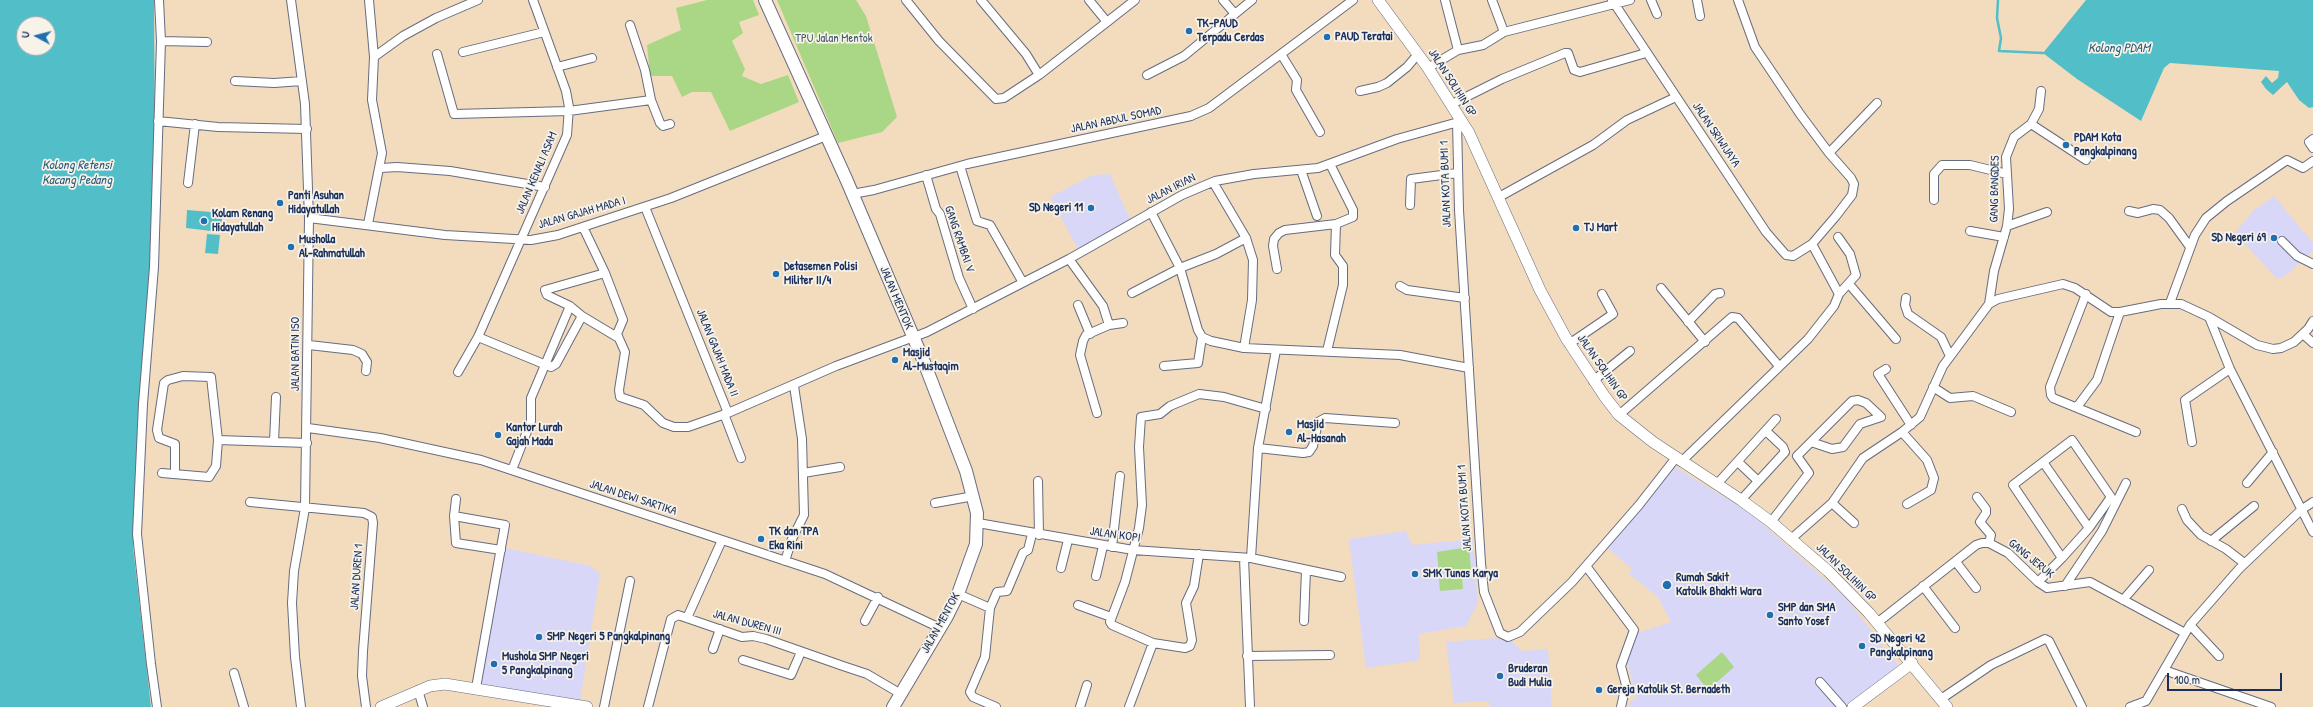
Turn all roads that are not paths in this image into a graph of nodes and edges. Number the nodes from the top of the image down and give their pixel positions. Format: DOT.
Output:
graph roads {
  1 [pos="159,0"];
  2 [pos="291,0"];
  3 [pos="369,0"];
  4 [pos="533,0"];
  5 [pos="765,0"];
  6 [pos="906,0"];
  7 [pos="982,0"];
  8 [pos="1089,0"];
  9 [pos="1135,0"];
  10 [pos="1223,0"];
  11 [pos="1252,0"];
  12 [pos="1353,0"];
  13 [pos="1378,0"];
  14 [pos="1445,0"];
  15 [pos="1492,0"];
  16 [pos="1630,0"];
  17 [pos="1651,0"];
  18 [pos="1697,0"];
  19 [pos="1738,0"];
  20 [pos="474,1"];
  21 [pos="1613,2"];
  22 [pos="1235,14"];
  23 [pos="1657,14"];
  24 [pos="1700,16"];
  25 [pos="1107,22"];
  26 [pos="630,25"];
  27 [pos="544,32"];
  28 [pos="1504,32"];
  29 [pos="160,41"];
  30 [pos="207,42"];
  31 [pos="1458,50"];
  32 [pos="463,52"];
  33 [pos="1646,53"];
  34 [pos="437,54"];
  35 [pos="1281,54"];
  36 [pos="1418,54"];
  37 [pos="374,57"];
  38 [pos="592,58"];
  39 [pos="557,67"];
  40 [pos="1428,68"];
  41 [pos="1039,75"];
  42 [pos="1147,75"];
  43 [pos="235,80"];
  44 [pos="302,81"];
  45 [pos="1360,91"];
  46 [pos="2041,91"];
  47 [pos="1676,97"];
  48 [pos="651,100"];
  49 [pos="1877,103"];
  50 [pos="1452,104"];
  51 [pos="569,112"];
  52 [pos="158,120"];
  53 [pos="1460,121"];
  54 [pos="195,124"];
  55 [pos="670,124"];
  56 [pos="2031,124"];
  57 [pos="307,129"];
  58 [pos="1320,132"];
  59 [pos="826,136"];
  60 [pos="2313,139"];
  61 [pos="2313,148"];
  62 [pos="1829,152"];
  63 [pos="2086,160"];
  64 [pos="2313,161"];
  65 [pos="1330,164"];
  66 [pos="960,166"];
  67 [pos="381,168"];
  68 [pos="1301,170"];
  69 [pos="1457,173"];
  70 [pos="2007,174"];
  71 [pos="926,175"];
  72 [pos="1212,182"];
  73 [pos="188,183"];
  74 [pos="545,187"];
  75 [pos="852,194"];
  76 [pos="1499,197"];
  77 [pos="1934,200"];
  78 [pos="1410,206"];
  79 [pos="645,207"];
  80 [pos="2129,211"];
  81 [pos="1151,212"];
  82 [pos="2047,212"];
  83 [pos="1317,216"];
  84 [pos="309,218"];
  85 [pos="368,224"];
  86 [pos="1336,224"];
  87 [pos="2007,226"];
  88 [pos="583,227"];
  89 [pos="1970,230"];
  90 [pos="1838,237"];
  91 [pos="1246,238"];
  92 [pos="2004,238"];
  93 [pos="521,240"];
  94 [pos="2282,241"];
  95 [pos="1812,244"];
  96 [pos="2190,247"];
  97 [pos="1069,259"];
  98 [pos="2313,264"];
  99 [pos="1180,268"];
  100 [pos="1277,269"];
  101 [pos="605,273"];
  102 [pos="1022,281"];
  103 [pos="1849,284"];
  104 [pos="1400,286"];
  105 [pos="1661,288"];
  106 [pos="1132,293"];
  107 [pos="1720,293"];
  108 [pos="1602,294"];
  109 [pos="1839,294"];
  110 [pos="2086,294"];
  111 [pos="1465,298"];
  112 [pos="1906,298"];
  113 [pos="2170,303"];
  114 [pos="1989,304"];
  115 [pos="1078,305"];
  116 [pos="570,306"];
  117 [pos="973,309"];
  118 [pos="2120,312"];
  119 [pos="582,316"];
  120 [pos="2209,317"];
  121 [pos="2313,321"];
  122 [pos="1688,322"];
  123 [pos="1123,323"];
  124 [pos="1109,325"];
  125 [pos="1090,334"];
  126 [pos="2304,334"];
  127 [pos="617,336"];
  128 [pos="478,337"];
  129 [pos="912,337"];
  130 [pos="1202,337"];
  131 [pos="1896,339"];
  132 [pos="1705,342"];
  133 [pos="2313,343"];
  134 [pos="1569,344"];
  135 [pos="309,345"];
  136 [pos="1244,348"];
  137 [pos="1276,350"];
  138 [pos="1327,351"];
  139 [pos="1630,351"];
  140 [pos="1950,356"];
  141 [pos="543,365"];
  142 [pos="1164,366"];
  143 [pos="1779,366"];
  144 [pos="1469,368"];
  145 [pos="1886,368"];
  146 [pos="2230,369"];
  147 [pos="366,371"];
  148 [pos="458,372"];
  149 [pos="1593,381"];
  150 [pos="794,386"];
  151 [pos="1933,387"];
  152 [pos="276,397"];
  153 [pos="2077,407"];
  154 [pos="1266,409"];
  155 [pos="2011,412"];
  156 [pos="726,414"];
  157 [pos="1097,414"];
  158 [pos="1619,415"];
  159 [pos="1776,419"];
  160 [pos="1395,423"];
  161 [pos="1911,425"];
  162 [pos="308,428"];
  163 [pos="1766,431"];
  164 [pos="1902,432"];
  165 [pos="2136,432"];
  166 [pos="218,440"];
  167 [pos="274,442"];
  168 [pos="1811,442"];
  169 [pos="2192,442"];
  170 [pos="307,443"];
  171 [pos="1258,448"];
  172 [pos="2273,452"];
  173 [pos="741,458"];
  174 [pos="1678,460"];
  175 [pos="1738,462"];
  176 [pos="2043,462"];
  177 [pos="840,467"];
  178 [pos="512,470"];
  179 [pos="162,473"];
  180 [pos="803,473"];
  181 [pos="175,474"];
  182 [pos="1120,476"];
  183 [pos="1757,480"];
  184 [pos="1038,481"];
  185 [pos="2126,483"];
  186 [pos="2247,483"];
  187 [pos="1717,484"];
  188 [pos="974,496"];
  189 [pos="1976,497"];
  190 [pos="456,499"];
  191 [pos="1741,500"];
  192 [pos="250,502"];
  193 [pos="2313,502"];
  194 [pos="935,503"];
  195 [pos="1832,503"];
  196 [pos="1907,504"];
  197 [pos="2254,506"];
  198 [pos="305,508"];
  199 [pos="2182,509"];
  200 [pos="2301,510"];
  201 [pos="454,516"];
  202 [pos="1771,522"];
  203 [pos="1854,523"];
  204 [pos="978,524"];
  205 [pos="2089,528"];
  206 [pos="2313,532"];
  207 [pos="1036,534"];
  208 [pos="1791,539"];
  209 [pos="722,540"];
  210 [pos="1068,540"];
  211 [pos="2211,542"];
  212 [pos="1989,543"];
  213 [pos="1103,546"];
  214 [pos="1112,547"];
  215 [pos="501,550"];
  216 [pos="1133,550"];
  217 [pos="1199,554"];
  218 [pos="1248,558"];
  219 [pos="2062,558"];
  220 [pos="785,561"];
  221 [pos="1956,562"];
  222 [pos="2244,563"];
  223 [pos="1586,566"];
  224 [pos="1061,568"];
  225 [pos="1306,570"];
  226 [pos="2148,570"];
  227 [pos="1096,576"];
  228 [pos="1341,577"];
  229 [pos="630,581"];
  230 [pos="2038,582"];
  231 [pos="1923,586"];
  232 [pos="2065,586"];
  233 [pos="1976,588"];
  234 [pos="958,594"];
  235 [pos="878,597"];
  236 [pos="2123,600"];
  237 [pos="1078,605"];
  238 [pos="990,608"];
  239 [pos="1111,617"];
  240 [pos="687,618"];
  241 [pos="865,621"];
  242 [pos="1304,621"];
  243 [pos="1877,623"];
  244 [pos="2190,624"];
  245 [pos="940,628"];
  246 [pos="1954,628"];
  247 [pos="720,629"];
  248 [pos="2185,633"];
  249 [pos="1153,643"];
  250 [pos="713,648"];
  251 [pos="801,652"];
  252 [pos="1330,655"];
  253 [pos="1247,656"];
  254 [pos="2219,656"];
  255 [pos="743,660"];
  256 [pos="1912,663"];
  257 [pos="2164,670"];
  258 [pos="234,673"];
  259 [pos="1820,682"];
  260 [pos="1087,685"];
  261 [pos="476,688"];
  262 [pos="418,690"];
  263 [pos="901,694"];
  264 [pos="1944,703"];
  265 [pos="2257,705"];
  266 [pos="575,706"];
  267 [pos="158,707"];
  268 [pos="244,707"];
  269 [pos="301,707"];
  270 [pos="366,707"];
  271 [pos="381,707"];
  272 [pos="423,707"];
  273 [pos="587,707"];
  274 [pos="604,707"];
  275 [pos="648,707"];
  276 [pos="893,707"];
  277 [pos="996,707"];
  278 [pos="1080,707"];
  279 [pos="1129,707"];
  280 [pos="1250,707"];
  281 [pos="1621,707"];
  282 [pos="1842,707"];
  283 [pos="1853,707"];
  284 [pos="2082,707"];
  285 [pos="2132,707"];
  286 [pos="2271,707"];
  1 -- 29 [label="street"];
  2 -- 44 [label="street, JALAN BATIN ISO"];
  3 -- 37 [label="street"];
  4 -- 27 [label="street, JALAN KENALI ASAM"];
  5 -- 59 [label="highway, JALAN MENTOK"];
  6 -- 41 [label="street"];
  7 -- 41 [label="street"];
  8 -- 25 [label="street"];
  9 -- 25 [label="street"];
  10 -- 22 [label="street"];
  11 -- 22 [label="street"];
  12 -- 35 [label="street, JALAN ABDUL SOMAD"];
  13 -- 36 [label="main road, JALAN SOLIHIN GP"];
  14 -- 31 [label="street"];
  15 -- 28 [label="street"];
  16 -- 21 [label="street"];
  17 -- 23 [label="street"];
  18 -- 24 [label="street"];
  19 -- 62 [label="street"];
  20 -- 37 [label="street"];
  21 -- 28 [label="street"];
  21 -- 33 [label="street, JALAN SRIWIJAYA"];
  22 -- 42 [label="street"];
  25 -- 41 [label="street"];
  26 -- 48 [label="street"];
  27 -- 32 [label="street"];
  27 -- 39 [label="street, JALAN KENALI ASAM"];
  28 -- 31 [label="street"];
  29 -- 30 [label="street"];
  29 -- 52 [label="street"];
  31 -- 40 [label="street"];
  33 -- 47 [label="street, JALAN SRIWIJAYA"];
  33 -- 50 [label="street"];
  34 -- 51 [label="street"];
  35 -- 58 [label="street"];
  35 -- 66 [label="street, JALAN ABDUL SOMAD"];
  36 -- 40 [label="main road, JALAN SOLIHIN GP"];
  36 -- 45 [label="street"];
  37 -- 67 [label="street"];
  38 -- 39 [label="street"];
  39 -- 51 [label="street, JALAN KENALI ASAM"];
  40 -- 50 [label="main road, JALAN SOLIHIN GP"];
  43 -- 44 [label="street"];
  44 -- 57 [label="street, JALAN BATIN ISO"];
  46 -- 56 [label="street"];
  47 -- 76 [label="street"];
  47 -- 95 [label="street, JALAN SRIWIJAYA"];
  48 -- 51 [label="street"];
  48 -- 55 [label="street"];
  49 -- 62 [label="street"];
  50 -- 53 [label="main road, JALAN SOLIHIN GP"];
  51 -- 74 [label="street, JALAN KENALI ASAM"];
  52 -- 54 [label="street"];
  52 -- 267 [label="street"];
  53 -- 65 [label="street, JALAN IRIAN"];
  53 -- 69 [label="street, JALAN KOTA BUMI 1"];
  53 -- 76 [label="main road, JALAN SOLIHIN GP"];
  54 -- 57 [label="street"];
  54 -- 73 [label="street"];
  56 -- 63 [label="street"];
  56 -- 70 [label="street, GANG BANGDES"];
  57 -- 84 [label="street, JALAN BATIN ISO"];
  59 -- 75 [label="highway, JALAN MENTOK"];
  59 -- 79 [label="street, JALAN GAJAH MADA I"];
  60 -- 61 [label="street"];
  62 -- 95 [label="street"];
  64 -- 96 [label="street"];
  65 -- 68 [label="street, JALAN IRIAN"];
  65 -- 86 [label="street"];
  66 -- 71 [label="street, JALAN ABDUL SOMAD"];
  66 -- 102 [label="street"];
  67 -- 74 [label="street"];
  67 -- 85 [label="street"];
  68 -- 72 [label="street, JALAN IRIAN"];
  68 -- 83 [label="street"];
  69 -- 78 [label="street"];
  69 -- 111 [label="street, JALAN KOTA BUMI 1"];
  70 -- 77 [label="street"];
  70 -- 87 [label="street, GANG BANGDES"];
  71 -- 75 [label="street, JALAN ABDUL SOMAD"];
  71 -- 117 [label="street, GANG RAMBAI V"];
  72 -- 81 [label="street, JALAN IRIAN"];
  72 -- 91 [label="street"];
  74 -- 93 [label="street, JALAN KENALI ASAM"];
  75 -- 129 [label="highway, JALAN MENTOK"];
  76 -- 134 [label="main road, JALAN SOLIHIN GP"];
  79 -- 88 [label="street, JALAN GAJAH MADA I"];
  79 -- 156 [label="street, JALAN GAJAH MADA II"];
  80 -- 96 [label="street"];
  81 -- 97 [label="street, JALAN IRIAN"];
  81 -- 99 [label="street"];
  82 -- 87 [label="street"];
  84 -- 85 [label="street, JALAN GAJAH MADA I"];
  84 -- 135 [label="street, JALAN BATIN ISO"];
  85 -- 93 [label="street, JALAN GAJAH MADA I"];
  86 -- 100 [label="street"];
  86 -- 138 [label="street"];
  87 -- 92 [label="street, GANG BANGDES"];
  88 -- 93 [label="street, JALAN GAJAH MADA I"];
  88 -- 101 [label="street"];
  89 -- 92 [label="street"];
  90 -- 103 [label="street"];
  91 -- 99 [label="street"];
  91 -- 136 [label="street"];
  92 -- 114 [label="street, GANG BANGDES"];
  93 -- 128 [label="street, JALAN KENALI ASAM"];
  94 -- 98 [label="street"];
  95 -- 109 [label="street"];
  96 -- 113 [label="street"];
  97 -- 102 [label="street, JALAN IRIAN"];
  97 -- 124 [label="street"];
  99 -- 106 [label="street"];
  99 -- 130 [label="street"];
  101 -- 116 [label="street"];
  101 -- 127 [label="street"];
  102 -- 117 [label="street, JALAN IRIAN"];
  103 -- 109 [label="street, JALAN KOTA BUMI 1"];
  103 -- 131 [label="street"];
  104 -- 111 [label="street"];
  105 -- 122 [label="street"];
  107 -- 122 [label="street"];
  108 -- 134 [label="street"];
  109 -- 143 [label="street, JALAN KOTA BUMI 1"];
  110 -- 114 [label="street"];
  110 -- 118 [label="street"];
  110 -- 153 [label="street"];
  111 -- 144 [label="street, JALAN KOTA BUMI 1"];
  112 -- 140 [label="street"];
  113 -- 118 [label="street"];
  113 -- 120 [label="street"];
  114 -- 140 [label="street"];
  115 -- 125 [label="street"];
  116 -- 119 [label="street"];
  116 -- 141 [label="street"];
  117 -- 129 [label="street, JALAN IRIAN"];
  118 -- 153 [label="street"];
  119 -- 127 [label="street"];
  119 -- 141 [label="street"];
  120 -- 126 [label="street"];
  120 -- 146 [label="street"];
  121 -- 126 [label="street"];
  122 -- 132 [label="street"];
  123 -- 124 [label="street"];
  124 -- 125 [label="street"];
  125 -- 157 [label="street"];
  126 -- 133 [label="street"];
  127 -- 156 [label="street"];
  128 -- 141 [label="street"];
  128 -- 148 [label="street, JALAN KENALI ASAM"];
  129 -- 150 [label="street, JALAN GAJAH MADA II"];
  129 -- 188 [label="highway, JALAN MENTOK"];
  130 -- 136 [label="street"];
  130 -- 142 [label="street"];
  132 -- 143 [label="street"];
  132 -- 158 [label="street"];
  134 -- 149 [label="main road, JALAN SOLIHIN GP"];
  135 -- 147 [label="street"];
  135 -- 162 [label="street, JALAN BATIN ISO"];
  136 -- 137 [label="street"];
  137 -- 138 [label="street"];
  137 -- 154 [label="street"];
  138 -- 144 [label="street"];
  139 -- 149 [label="street"];
  140 -- 151 [label="street"];
  141 -- 178 [label="street"];
  143 -- 174 [label="street, JALAN KOTA BUMI 1"];
  144 -- 223 [label="street, JALAN KOTA BUMI 1"];
  145 -- 161 [label="street"];
  146 -- 169 [label="street"];
  146 -- 172 [label="street"];
  149 -- 158 [label="main road, JALAN SOLIHIN GP"];
  150 -- 156 [label="street, JALAN GAJAH MADA II"];
  150 -- 180 [label="street"];
  151 -- 155 [label="street"];
  151 -- 161 [label="street"];
  152 -- 167 [label="street"];
  153 -- 165 [label="street"];
  154 -- 171 [label="street"];
  154 -- 216 [label="street"];
  156 -- 173 [label="street"];
  158 -- 174 [label="main road, JALAN SOLIHIN GP"];
  159 -- 163 [label="street"];
  160 -- 171 [label="street"];
  161 -- 164 [label="street"];
  162 -- 170 [label="street, JALAN BATIN ISO"];
  162 -- 178 [label="street, JALAN DEWI SARTIKA"];
  163 -- 175 [label="street"];
  163 -- 183 [label="street"];
  164 -- 195 [label="street"];
  164 -- 196 [label="street"];
  166 -- 167 [label="street"];
  166 -- 181 [label="street"];
  166 -- 181 [label="street"];
  167 -- 170 [label="street"];
  168 -- 168 [label="street"];
  168 -- 202 [label="street"];
  170 -- 198 [label="street, JALAN BATIN ISO"];
  171 -- 218 [label="street"];
  172 -- 186 [label="street"];
  172 -- 200 [label="street"];
  174 -- 187 [label="main road, JALAN SOLIHIN GP"];
  174 -- 223 [label="street, JALAN KOTA BUMI 1"];
  175 -- 183 [label="street"];
  175 -- 187 [label="street"];
  176 -- 205 [label="street"];
  176 -- 205 [label="street"];
  176 -- 219 [label="street"];
  177 -- 180 [label="street"];
  178 -- 209 [label="street, JALAN DEWI SARTIKA"];
  179 -- 181 [label="street"];
  180 -- 220 [label="street"];
  182 -- 214 [label="street"];
  183 -- 191 [label="street"];
  184 -- 207 [label="street"];
  185 -- 232 [label="street"];
  187 -- 191 [label="main road, JALAN SOLIHIN GP"];
  188 -- 194 [label="street"];
  188 -- 204 [label="highway, JALAN MENTOK"];
  189 -- 212 [label="street"];
  190 -- 201 [label="street"];
  191 -- 202 [label="main road, JALAN SOLIHIN GP"];
  192 -- 198 [label="street, JALAN DUREN 1"];
  193 -- 200 [label="street"];
  195 -- 203 [label="street"];
  195 -- 208 [label="street"];
  197 -- 211 [label="street"];
  198 -- 269 [label="street, JALAN BATIN ISO"];
  198 -- 270 [label="street, JALAN DUREN 1"];
  199 -- 211 [label="street"];
  200 -- 206 [label="street"];
  200 -- 222 [label="street"];
  201 -- 215 [label="street"];
  201 -- 215 [label="street"];
  202 -- 208 [label="main road, JALAN SOLIHIN GP"];
  204 -- 207 [label="street, JALAN KOPI"];
  204 -- 234 [label="highway, JALAN MENTOK"];
  205 -- 219 [label="street"];
  207 -- 210 [label="street, JALAN KOPI"];
  207 -- 238 [label="street"];
  208 -- 243 [label="main road, JALAN SOLIHIN GP"];
  209 -- 220 [label="street, JALAN DEWI SARTIKA"];
  209 -- 240 [label="street"];
  210 -- 213 [label="street, JALAN KOPI"];
  210 -- 224 [label="street"];
  211 -- 222 [label="street"];
  212 -- 221 [label="street, GANG JERUK"];
  212 -- 230 [label="street, GANG JERUK"];
  213 -- 214 [label="street, JALAN KOPI"];
  213 -- 227 [label="street"];
  214 -- 216 [label="street, JALAN KOPI"];
  215 -- 261 [label="street"];
  216 -- 217 [label="street, JALAN KOPI"];
  216 -- 239 [label="street"];
  217 -- 218 [label="street, JALAN KOPI"];
  217 -- 249 [label="street"];
  218 -- 225 [label="street, JALAN KOPI"];
  218 -- 253 [label="street"];
  219 -- 230 [label="street"];
  220 -- 235 [label="street, JALAN DEWI SARTIKA"];
  221 -- 231 [label="street, GANG JERUK"];
  221 -- 233 [label="street"];
  222 -- 244 [label="street"];
  223 -- 281 [label="street"];
  225 -- 228 [label="street, JALAN KOPI"];
  225 -- 242 [label="street"];
  226 -- 236 [label="street"];
  229 -- 274 [label="street"];
  230 -- 232 [label="street, GANG JERUK"];
  231 -- 243 [label="street, GANG JERUK"];
  231 -- 246 [label="street"];
  232 -- 236 [label="street, GANG JERUK"];
  234 -- 238 [label="street"];
  234 -- 245 [label="highway, JALAN MENTOK"];
  235 -- 241 [label="street"];
  235 -- 245 [label="street, JALAN DEWI SARTIKA"];
  236 -- 248 [label="street, GANG JERUK"];
  237 -- 239 [label="street"];
  238 -- 277 [label="street"];
  239 -- 249 [label="street"];
  240 -- 247 [label="street, JALAN DUREN III"];
  240 -- 275 [label="street, JALAN DUREN III"];
  243 -- 256 [label="main road, JALAN SOLIHIN GP"];
  244 -- 248 [label="street"];
  244 -- 254 [label="street"];
  245 -- 263 [label="highway, JALAN MENTOK"];
  247 -- 250 [label="street"];
  247 -- 251 [label="street, JALAN DUREN III"];
  248 -- 257 [label="street"];
  249 -- 279 [label="street"];
  251 -- 255 [label="street"];
  251 -- 263 [label="street, JALAN DUREN III"];
  252 -- 253 [label="street"];
  253 -- 280 [label="street"];
  256 -- 264 [label="main road, JALAN SOLIHIN GP"];
  256 -- 283 [label="main road"];
  257 -- 265 [label="street"];
  257 -- 285 [label="street"];
  258 -- 268 [label="street"];
  259 -- 282 [label="street"];
  260 -- 278 [label="street"];
  261 -- 262 [label="main road"];
  261 -- 266 [label="main road"];
  262 -- 271 [label="main road"];
  262 -- 272 [label="street"];
  263 -- 276 [label="highway, JALAN MENTOK"];
  264 -- 284 [label="street"];
  265 -- 286 [label="street"];
  266 -- 273 [label="main road"];
}
